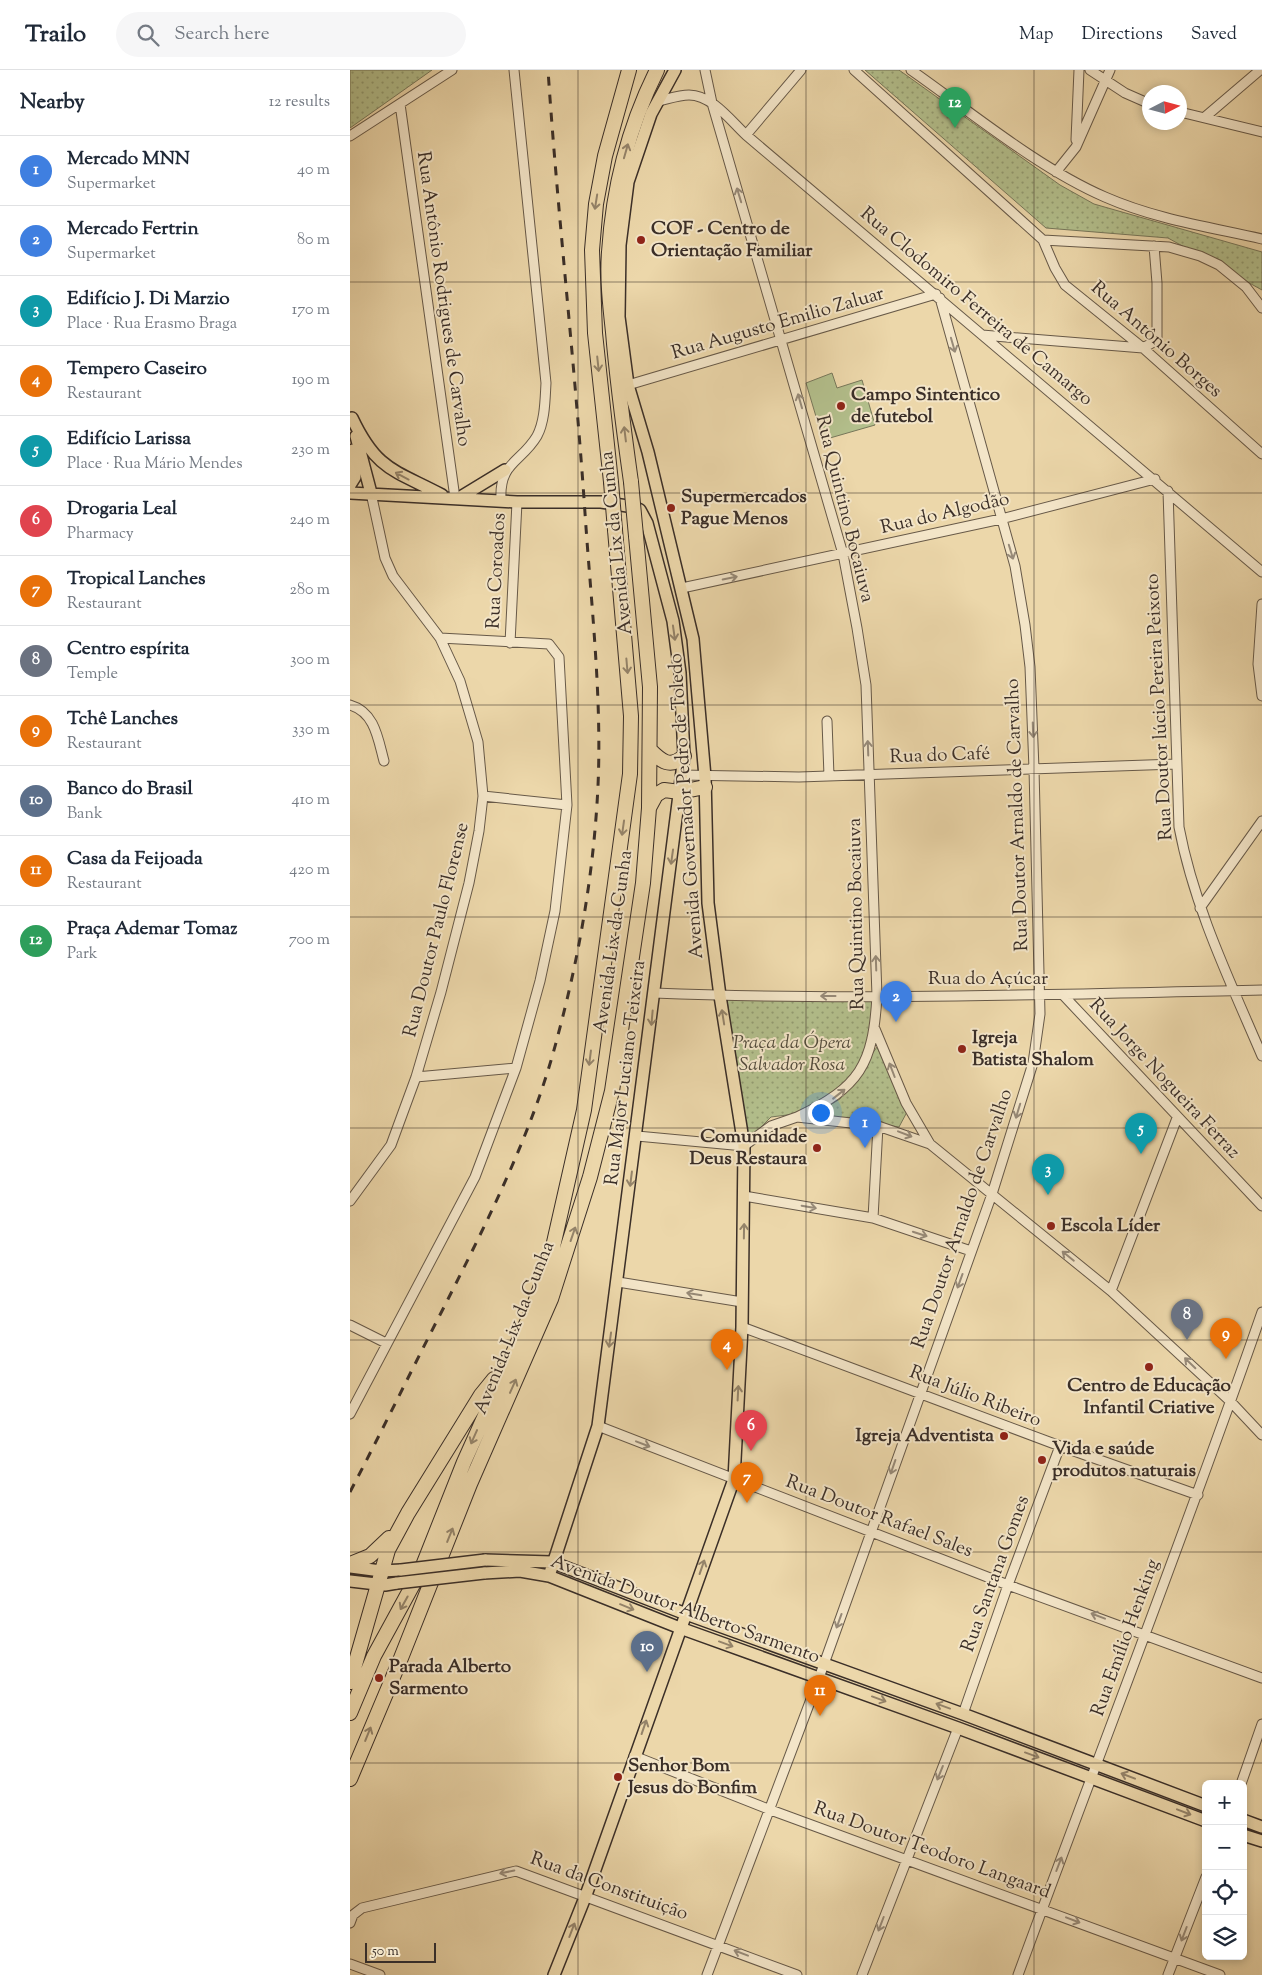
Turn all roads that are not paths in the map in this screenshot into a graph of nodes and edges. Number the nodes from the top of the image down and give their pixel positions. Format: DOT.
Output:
graph roads {
  1 [pos="452,70"];
  2 [pos="514,70"];
  3 [pos="629,70"];
  4 [pos="657,70"];
  5 [pos="675,70"];
  6 [pos="705,70"];
  7 [pos="801,70"];
  8 [pos="854,70"];
  9 [pos="911,70"];
  10 [pos="1079,70"];
  11 [pos="1090,70"];
  12 [pos="1110,70"];
  13 [pos="1260,70"];
  14 [pos="1104,80"];
  15 [pos="658,101"];
  16 [pos="1142,101"];
  17 [pos="712,103"];
  18 [pos="400,104"];
  19 [pos="1187,114"];
  20 [pos="1205,118"];
  21 [pos="1262,132"];
  22 [pos="746,135"];
  23 [pos="350,136"];
  24 [pos="1076,147"];
  25 [pos="1056,172"];
  26 [pos="628,182"];
  27 [pos="1262,239"];
  28 [pos="1043,240"];
  29 [pos="1154,246"];
  30 [pos="609,278"];
  31 [pos="938,296"];
  32 [pos="610,298"];
  33 [pos="1262,308"];
  34 [pos="981,334"];
  35 [pos="782,339"];
  36 [pos="621,340"];
  37 [pos="1143,348"];
  38 [pos="628,385"];
  39 [pos="351,415"];
  40 [pos="1262,454"];
  41 [pos="506,470"];
  42 [pos="1155,479"];
  43 [pos="350,485"];
  44 [pos="1168,491"];
  45 [pos="350,493"];
  46 [pos="371,493"];
  47 [pos="453,498"];
  48 [pos="501,500"];
  49 [pos="517,502"];
  50 [pos="1001,519"];
  51 [pos="843,554"];
  52 [pos="660,568"];
  53 [pos="1262,572"];
  54 [pos="682,588"];
  55 [pos="1262,604"];
  56 [pos="440,638"];
  57 [pos="693,639"];
  58 [pos="510,643"];
  59 [pos="1262,696"];
  60 [pos="350,705"];
  61 [pos="827,721"];
  62 [pos="650,750"];
  63 [pos="684,756"];
  64 [pos="384,761"];
  65 [pos="1176,764"];
  66 [pos="1034,770"];
  67 [pos="869,774"];
  68 [pos="682,775"];
  69 [pos="829,776"];
  70 [pos="705,782"];
  71 [pos="680,792"];
  72 [pos="483,796"];
  73 [pos="567,805"];
  74 [pos="649,808"];
  75 [pos="1262,821"];
  76 [pos="1200,908"];
  77 [pos="1234,990"];
  78 [pos="1262,990"];
  79 [pos="654,993"];
  80 [pos="1039,995"];
  81 [pos="720,996"];
  82 [pos="877,996"];
  83 [pos="1064,996"];
  84 [pos="875,1029"];
  85 [pos="1262,1056"];
  86 [pos="516,1068"];
  87 [pos="416,1077"];
  88 [pos="797,1117"];
  89 [pos="1177,1118"];
  90 [pos="878,1126"];
  91 [pos="636,1136"];
  92 [pos="930,1144"];
  93 [pos="744,1146"];
  94 [pos="992,1194"];
  95 [pos="744,1196"];
  96 [pos="350,1200"];
  97 [pos="1262,1206"];
  98 [pos="873,1218"];
  99 [pos="971,1251"];
  100 [pos="618,1282"];
  101 [pos="1111,1291"];
  102 [pos="742,1302"];
  103 [pos="1262,1312"];
  104 [pos="350,1325"];
  105 [pos="742,1327"];
  106 [pos="386,1343"];
  107 [pos="508,1360"];
  108 [pos="919,1393"];
  109 [pos="1231,1402"];
  110 [pos="350,1414"];
  111 [pos="598,1426"];
  112 [pos="1262,1434"];
  113 [pos="1060,1446"];
  114 [pos="734,1479"];
  115 [pos="1198,1495"];
  116 [pos="408,1513"];
  117 [pos="871,1532"];
  118 [pos="552,1562"];
  119 [pos="350,1565"];
  120 [pos="549,1576"];
  121 [pos="380,1578"];
  122 [pos="350,1581"];
  123 [pos="1008,1585"];
  124 [pos="686,1614"];
  125 [pos="680,1628"];
  126 [pos="1144,1634"];
  127 [pos="824,1663"];
  128 [pos="819,1678"];
  129 [pos="1262,1678"];
  130 [pos="350,1682"];
  131 [pos="350,1713"];
  132 [pos="963,1714"];
  133 [pos="1262,1724"];
  134 [pos="958,1728"];
  135 [pos="634,1756"];
  136 [pos="1097,1764"];
  137 [pos="1092,1778"];
  138 [pos="350,1779"];
  139 [pos="1241,1780"];
  140 [pos="1202,1804"];
  141 [pos="768,1809"];
  142 [pos="1202,1819"];
  143 [pos="1247,1821"];
  144 [pos="1262,1827"];
  145 [pos="1247,1836"];
  146 [pos="1262,1842"];
  147 [pos="906,1859"];
  148 [pos="1202,1887"];
  149 [pos="586,1895"];
  150 [pos="1042,1908"];
  151 [pos="350,1923"];
  152 [pos="718,1944"];
  153 [pos="1174,1958"];
  154 [pos="350,1964"];
  155 [pos="1020,1974"];
  156 [pos="380,1975"];
  157 [pos="554,1975"];
  158 [pos="707,1975"];
  159 [pos="797,1975"];
  160 [pos="862,1975"];
  161 [pos="1168,1975"];
  162 [pos="1220,1975"];
  1 -- 18 [label="street"];
  2 -- 41 [label="street"];
  3 -- 107 [label="highway, Avenida Lix da Cunha, one-way, bridge"];
  30 -- 4 [label="highway, Avenida Lix da Cunha, one-way"];
  5 -- 15 [label="main road, Avenida Governador Pedro de Toledo"];
  6 -- 17 [label="street, Rua Quintino Bocaiuva"];
  7 -- 22 [label="street"];
  8 -- 28 [label="street"];
  9 -- 25 [label="street"];
  10 -- 24 [label="street"];
  11 -- 14 [label="street"];
  12 -- 14 [label="street"];
  13 -- 20 [label="street"];
  14 -- 16 [label="street"];
  14 -- 24 [label="street"];
  15 -- 17 [label="street, Rua Clodomiro Ferreira de Camargo"];
  15 -- 26 [label="main road, Avenida Governador Pedro de Toledo"];
  17 -- 22 [label="street, Rua Clodomiro Ferreira de Camargo"];
  35 -- 17 [label="street, Rua Quintino Bocaiuva, one-way"];
  18 -- 23 [label="street"];
  18 -- 47 [label="street, Rua Antônio Rodrigues de Carvalho"];
  19 -- 20 [label="street"];
  20 -- 21 [label="street"];
  22 -- 31 [label="street, Rua Clodomiro Ferreira de Camargo"];
  24 -- 25 [label="street"];
  25 -- 27 [label="street"];
  26 -- 30 [label="highway"];
  26 -- 36 [label="main road, Avenida Governador Pedro de Toledo"];
  28 -- 29 [label="street"];
  28 -- 37 [label="street, Rua Antônio Borges"];
  29 -- 33 [label="street"];
  29 -- 37 [label="street"];
  30 -- 32 [label="highway, Avenida Lix da Cunha"];
  31 -- 34 [label="street, Rua Clodomiro Ferreira de Camargo"];
  31 -- 35 [label="street, Rua Augusto Emilio Zaluar"];
  31 -- 50 [label="street, Rua Doutor Arnaldo de Carvalho, one-way"];
  32 -- 36 [label="highway"];
  62 -- 32 [label="highway, Avenida Lix da Cunha, one-way, bridge"];
  34 -- 37 [label="street"];
  34 -- 42 [label="street, Rua Clodomiro Ferreira de Camargo"];
  35 -- 38 [label="street, Rua Augusto Emilio Zaluar"];
  51 -- 35 [label="street, Rua Quintino Bocaiuva, one-way"];
  36 -- 38 [label="main road, Avenida Governador Pedro de Toledo"];
  37 -- 40 [label="street, Rua Antônio Borges"];
  38 -- 54 [label="main road, Avenida Governador Pedro de Toledo"];
  39 -- 43 [label="main road"];
  39 -- 46 [label="main road"];
  47 -- 39 [label="main road, one-way"];
  41 -- 47 [label="main road"];
  41 -- 48 [label="street"];
  42 -- 44 [label="street, Rua Clodomiro Ferreira de Camargo"];
  42 -- 50 [label="street, Rua do Algodão"];
  44 -- 53 [label="street, Rua Clodomiro Ferreira de Camargo"];
  44 -- 65 [label="street, Rua Doutor lúcio Pereira Peixoto"];
  45 -- 46 [label="main road"];
  46 -- 47 [label="main road"];
  46 -- 56 [label="street, Rua Doutor Paulo Florense"];
  47 -- 48 [label="main road"];
  48 -- 49 [label="main road"];
  49 -- 52 [label="main road, Rua Major Luciano Teixeira"];
  49 -- 58 [label="street, Rua Coroados"];
  50 -- 51 [label="street, Rua do Algodão"];
  50 -- 66 [label="street, Rua Doutor Arnaldo de Carvalho, one-way"];
  54 -- 51 [label="street, Rua do Algodão, one-way"];
  67 -- 51 [label="street, Rua Quintino Bocaiuva, one-way"];
  52 -- 57 [label="main road, Rua Major Luciano Teixeira"];
  52 -- 63 [label="main road, Rua Major Luciano Teixeira, one-way"];
  54 -- 57 [label="main road, Avenida Governador Pedro de Toledo"];
  55 -- 59 [label="street"];
  56 -- 58 [label="street"];
  56 -- 72 [label="street, Rua Doutor Paulo Florense"];
  57 -- 70 [label="main road, Avenida Governador Pedro de Toledo"];
  58 -- 73 [label="street"];
  60 -- 64 [label="street"];
  61 -- 69 [label="street"];
  62 -- 63 [label="highway"];
  62 -- 74 [label="highway, Avenida Lix da Cunha"];
  63 -- 68 [label="main road, Rua Major Luciano Teixeira"];
  65 -- 66 [label="street, Rua do Café"];
  65 -- 76 [label="street, Rua Doutor lúcio Pereira Peixoto"];
  66 -- 67 [label="street, Rua do Café"];
  66 -- 80 [label="street, Rua Doutor Arnaldo de Carvalho"];
  67 -- 69 [label="street, Rua do Café"];
  82 -- 67 [label="street, Rua Quintino Bocaiuva, one-way"];
  68 -- 70 [label="street, Rua do Café"];
  68 -- 71 [label="main road, Rua Major Luciano Teixeira"];
  69 -- 70 [label="street, Rua do Café"];
  70 -- 71 [label="highway"];
  70 -- 81 [label="main road, Avenida Governador Pedro de Toledo"];
  71 -- 74 [label="highway"];
  71 -- 79 [label="main road, Rua Major Luciano Teixeira, one-way"];
  72 -- 73 [label="street"];
  72 -- 87 [label="street, Rua Doutor Paulo Florense"];
  73 -- 86 [label="street"];
  138 -- 74 [label="highway, Avenida Lix da Cunha, one-way"];
  75 -- 76 [label="street"];
  76 -- 77 [label="street, Rua Doutor lúcio Pereira Peixoto"];
  77 -- 78 [label="street, Rua do Açúcar"];
  77 -- 83 [label="street, Rua do Açúcar"];
  77 -- 85 [label="street, Rua Doutor lúcio Pereira Peixoto"];
  79 -- 81 [label="street, Rua do Açúcar"];
  79 -- 91 [label="main road, Rua Major Luciano Teixeira, one-way"];
  80 -- 82 [label="street, Rua do Açúcar"];
  80 -- 83 [label="street, Rua do Açúcar"];
  80 -- 94 [label="street, Rua Doutor Arnaldo de Carvalho, one-way"];
  82 -- 81 [label="street, Rua do Açúcar, one-way"];
  93 -- 81 [label="main road, Avenida Governador Pedro de Toledo, one-way"];
  82 -- 84 [label="street, Rua Quintino Bocaiuva"];
  83 -- 89 [label="street, Rua Jorge Nogueira Ferraz"];
  88 -- 84 [label="street, one-way"];
  92 -- 84 [label="street, one-way"];
  86 -- 87 [label="street"];
  86 -- 106 [label="street"];
  87 -- 96 [label="street, Rua Doutor Paulo Florense"];
  88 -- 90 [label="street"];
  88 -- 93 [label="street"];
  89 -- 97 [label="street, Rua Jorge Nogueira Ferraz"];
  89 -- 101 [label="street"];
  90 -- 92 [label="street, one-way"];
  90 -- 98 [label="street"];
  91 -- 93 [label="street"];
  91 -- 100 [label="main road, Rua Major Luciano Teixeira, one-way"];
  92 -- 94 [label="street"];
  93 -- 95 [label="main road, Avenida Governador Pedro de Toledo"];
  94 -- 99 [label="street, Rua Doutor Arnaldo de Carvalho"];
  101 -- 94 [label="street, one-way"];
  95 -- 98 [label="street, one-way"];
  102 -- 95 [label="main road, Avenida Governador Pedro de Toledo, one-way"];
  98 -- 99 [label="street, one-way"];
  99 -- 108 [label="street, Rua Doutor Arnaldo de Carvalho, one-way"];
  102 -- 100 [label="street, one-way"];
  100 -- 111 [label="main road, Rua Major Luciano Teixeira, one-way"];
  109 -- 101 [label="street, one-way"];
  102 -- 105 [label="main road, Avenida Governador Pedro de Toledo"];
  103 -- 109 [label="street, Rua Emílio Henking"];
  104 -- 106 [label="street"];
  105 -- 108 [label="street, Rua Júlio Ribeiro"];
  114 -- 105 [label="main road, Avenida Governador Pedro de Toledo, one-way"];
  106 -- 110 [label="street"];
  107 -- 116 [label="highway"];
  107 -- 131 [label="highway, Avenida Lix da Cunha, one-way"];
  108 -- 113 [label="street, Rua Júlio Ribeiro"];
  108 -- 117 [label="street, Rua Doutor Arnaldo de Carvalho, one-way"];
  109 -- 112 [label="street"];
  109 -- 115 [label="street, Rua Emílio Henking"];
  111 -- 114 [label="street, Rua Doutor Rafael Sales, one-way"];
  111 -- 118 [label="main road, Rua Major Luciano Teixeira"];
  113 -- 115 [label="street, Rua Júlio Ribeiro"];
  113 -- 123 [label="street, Rua Santana Gomes"];
  114 -- 117 [label="street, Rua Doutor Rafael Sales"];
  124 -- 114 [label="main road, Avenida Governador Pedro de Toledo, one-way"];
  115 -- 126 [label="street, Rua Emílio Henking"];
  116 -- 119 [label="highway"];
  116 -- 121 [label="highway"];
  117 -- 123 [label="street, Rua Doutor Rafael Sales"];
  117 -- 127 [label="street, Rua Doutor Arnaldo de Carvalho, one-way"];
  118 -- 120 [label="main road, Rua Major Luciano Teixeira"];
  118 -- 121 [label="main road, Avenida Doutor Alberto Sarmento, bridge"];
  118 -- 124 [label="main road, Avenida Doutor Alberto Sarmento"];
  119 -- 121 [label="main road"];
  120 -- 121 [label="main road, Avenida Doutor Alberto Sarmento, bridge"];
  120 -- 125 [label="main road, Avenida Doutor Alberto Sarmento, one-way"];
  121 -- 122 [label="main road"];
  121 -- 130 [label="highway"];
  126 -- 123 [label="street, Rua Doutor Rafael Sales, one-way"];
  123 -- 132 [label="street, Rua Santana Gomes"];
  124 -- 125 [label="main road, Avenida Governador Pedro de Toledo"];
  124 -- 127 [label="main road, Avenida Doutor Alberto Sarmento"];
  125 -- 128 [label="main road, Avenida Doutor Alberto Sarmento, one-way"];
  135 -- 125 [label="main road, Avenida Governador Pedro de Toledo, one-way"];
  126 -- 129 [label="street, Rua Doutor Rafael Sales"];
  126 -- 136 [label="street, Rua Emílio Henking"];
  127 -- 128 [label="street, Rua Doutor Arnaldo de Carvalho"];
  132 -- 127 [label="main road, Avenida Doutor Alberto Sarmento, one-way"];
  128 -- 134 [label="main road, Avenida Doutor Alberto Sarmento, one-way"];
  128 -- 141 [label="street, Rua Doutor Arnaldo de Carvalho"];
  132 -- 136 [label="main road, Avenida Doutor Alberto Sarmento"];
  133 -- 139 [label="street"];
  134 -- 137 [label="main road, Avenida Doutor Alberto Sarmento, one-way"];
  134 -- 147 [label="street, one-way"];
  135 -- 141 [label="street, Rua Doutor Teodoro Langaard"];
  135 -- 149 [label="main road, Avenida Governador Pedro de Toledo"];
  136 -- 137 [label="street, Rua Emílio Henking"];
  140 -- 136 [label="main road, Avenida Doutor Alberto Sarmento, one-way"];
  137 -- 142 [label="main road, Avenida Doutor Alberto Sarmento, one-way"];
  150 -- 137 [label="street, Rua Emílio Henking, one-way"];
  141 -- 147 [label="street, Rua Doutor Teodoro Langaard"];
  141 -- 152 [label="street, Rua Doutor Arnaldo de Carvalho"];
  143 -- 144 [label="main road"];
  145 -- 146 [label="main road"];
  147 -- 150 [label="street, Rua Doutor Teodoro Langaard"];
  147 -- 160 [label="street, one-way"];
  148 -- 153 [label="street, one-way"];
  149 -- 151 [label="street, Rua da Constituição, one-way"];
  149 -- 152 [label="street, Rua da Constituição"];
  157 -- 149 [label="main road, Avenida Governador Pedro de Toledo, one-way"];
  150 -- 153 [label="street, Rua Doutor Teodoro Langaard, one-way"];
  150 -- 155 [label="street, Rua Emílio Henking"];
  152 -- 158 [label="street, Rua Doutor Arnaldo de Carvalho"];
  159 -- 152 [label="street, Rua da Constituição, one-way"];
  153 -- 161 [label="street"];
  153 -- 162 [label="street, Rua Doutor Teodoro Langaard"];
  154 -- 156 [label="street"];
}
